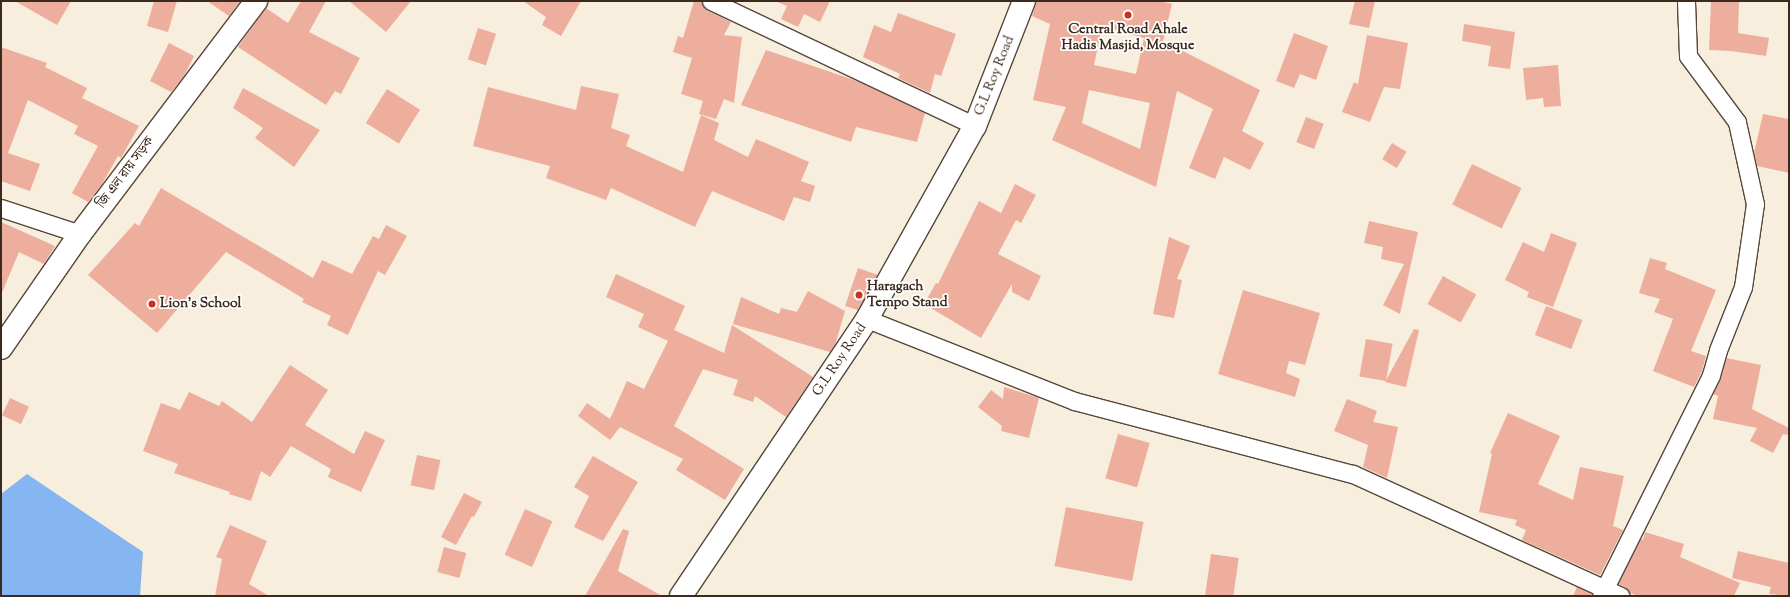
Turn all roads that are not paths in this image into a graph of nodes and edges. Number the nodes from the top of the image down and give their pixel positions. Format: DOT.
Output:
graph roads {
  1 [pos="256,1"];
  2 [pos="711,1"];
  3 [pos="1024,1"];
  4 [pos="1686,1"];
  5 [pos="974,126"];
  6 [pos="1,208"];
  7 [pos="80,234"];
  8 [pos="867,319"];
  9 [pos="1,348"];
  10 [pos="1602,592"];
  11 [pos="681,596"];
  12 [pos="1621,596"];
  1 -- 7 [label="main road, জি এল রায় সড়ক"];
  2 -- 5 [label="street"];
  3 -- 5 [label="main road, G.L Roy Road"];
  4 -- 10 [label="street"];
  5 -- 8 [label="main road, G.L Roy Road"];
  6 -- 7 [label="street"];
  7 -- 9 [label="main road, জি এল রায় সড়ক"];
  8 -- 10 [label="street"];
  8 -- 11 [label="main road, G.L Roy Road"];
  10 -- 12 [label="street"];
}
